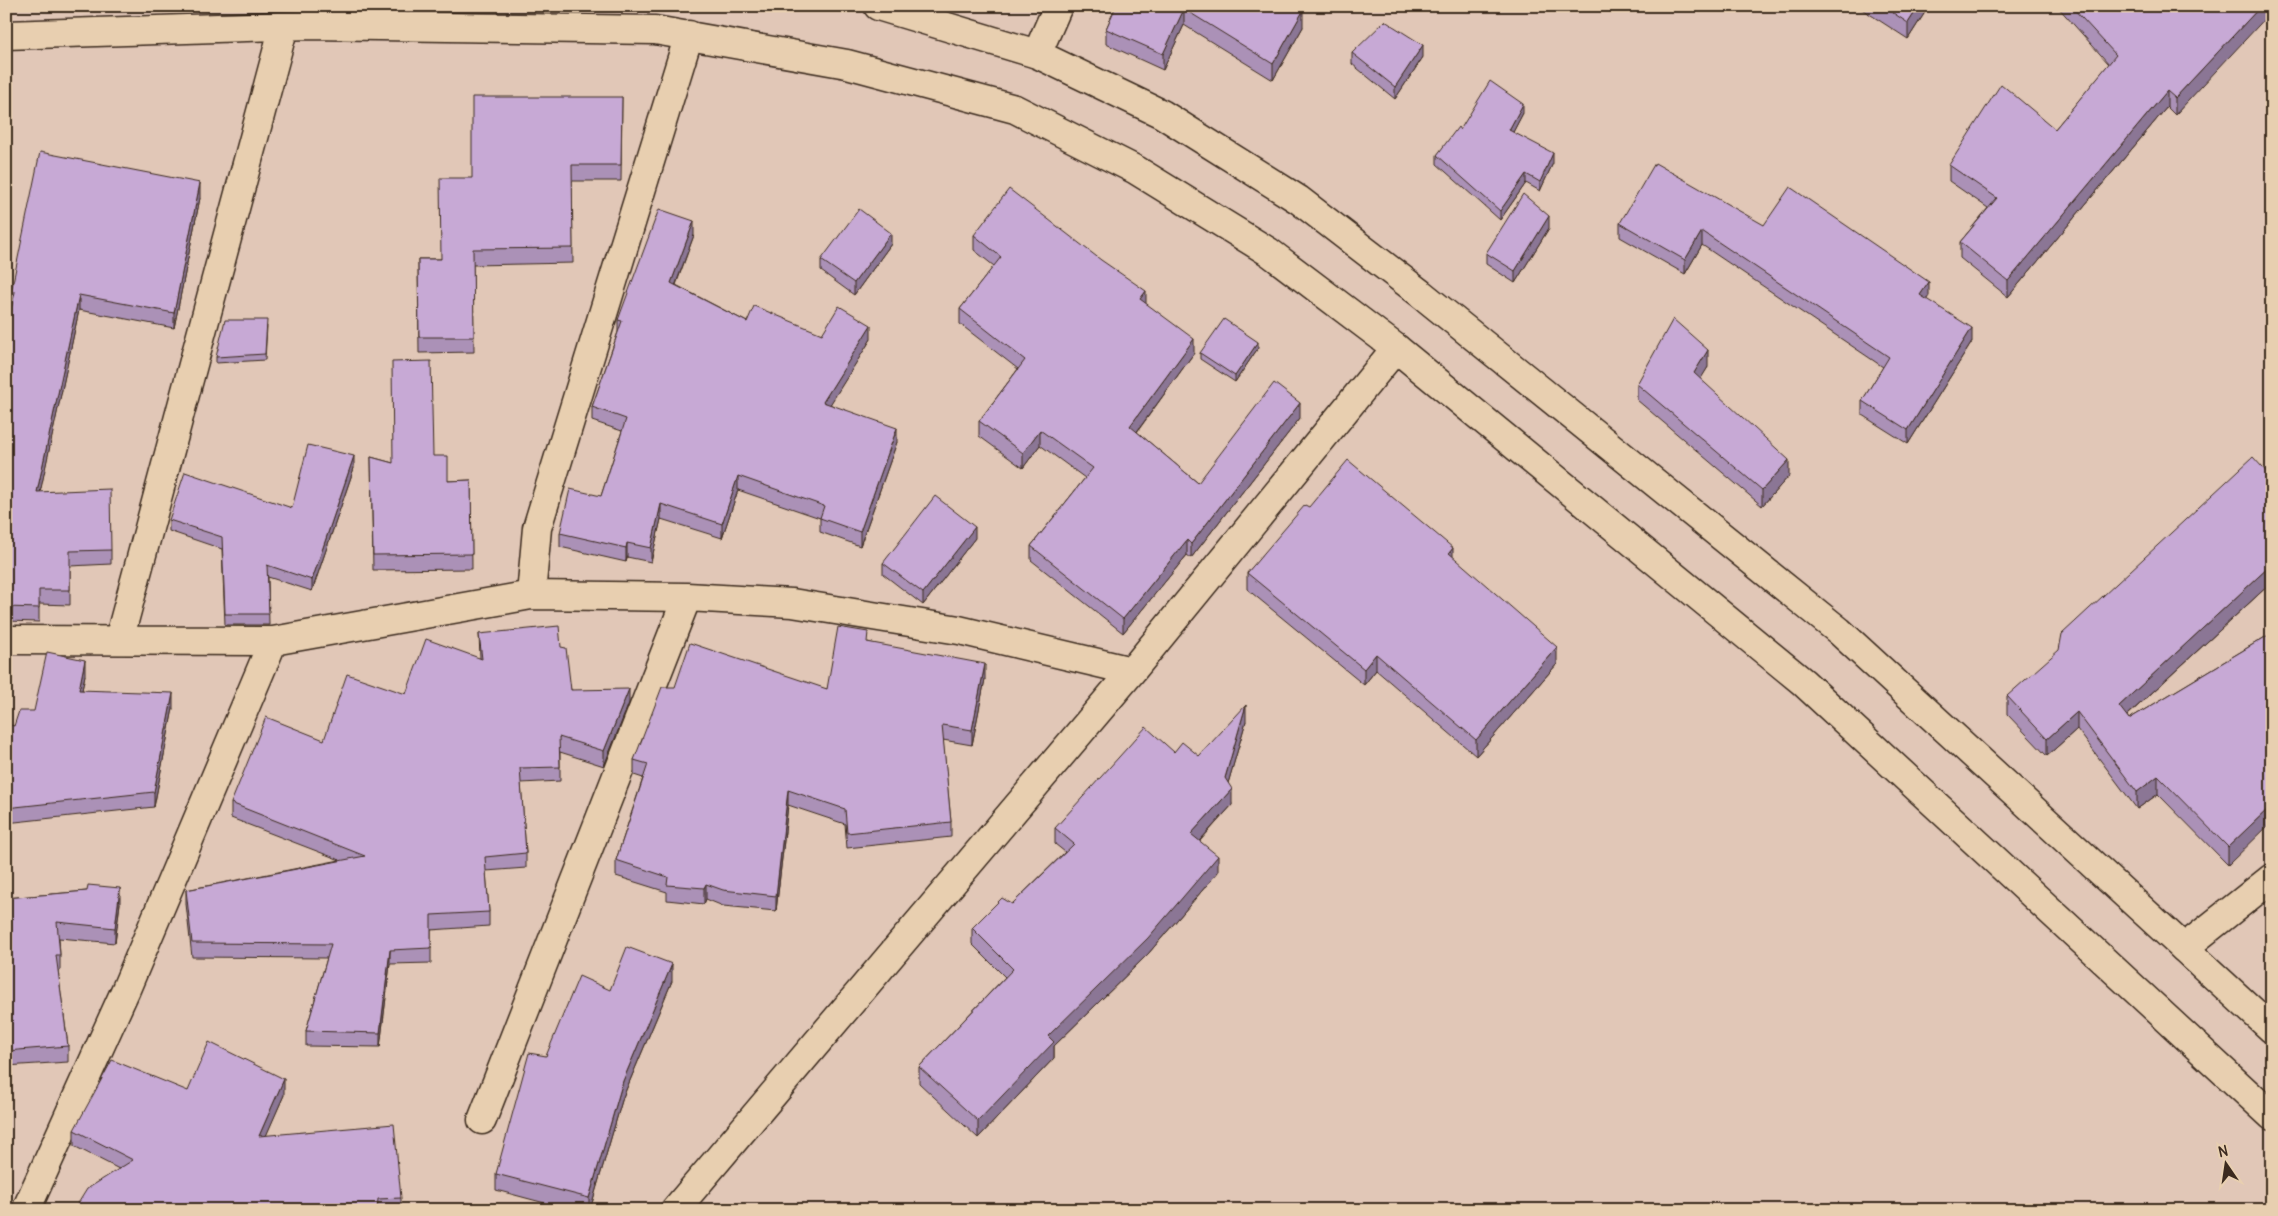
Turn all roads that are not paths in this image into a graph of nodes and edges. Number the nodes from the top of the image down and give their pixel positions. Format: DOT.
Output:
graph roads {
  1 [pos="878,6"];
  2 [pos="1058,6"];
  3 [pos="284,26"];
  4 [pos="6,35"];
  5 [pos="689,36"];
  6 [pos="1037,54"];
  7 [pos="1396,348"];
  8 [pos="531,595"];
  9 [pos="687,597"];
  10 [pos="6,640"];
  11 [pos="119,640"];
  12 [pos="273,641"];
  13 [pos="1132,671"];
  14 [pos="2272,878"];
  15 [pos="2184,948"];
  16 [pos="2272,1029"];
  17 [pos="2272,1116"];
  18 [pos="482,1120"];
  19 [pos="26,1210"];
  20 [pos="675,1210"];
  1 -- 6 [label="street"];
  2 -- 6 [label="street"];
  3 -- 4 [label="street"];
  3 -- 5 [label="street"];
  3 -- 11 [label="street"];
  5 -- 7 [label="street"];
  5 -- 8 [label="street"];
  6 -- 15 [label="street"];
  7 -- 13 [label="street"];
  7 -- 17 [label="street"];
  8 -- 9 [label="street"];
  8 -- 12 [label="street"];
  9 -- 13 [label="street"];
  9 -- 18 [label="street"];
  10 -- 11 [label="street"];
  11 -- 12 [label="street"];
  12 -- 19 [label="street"];
  13 -- 20 [label="street"];
  14 -- 15 [label="street"];
  15 -- 16 [label="street"];
}
